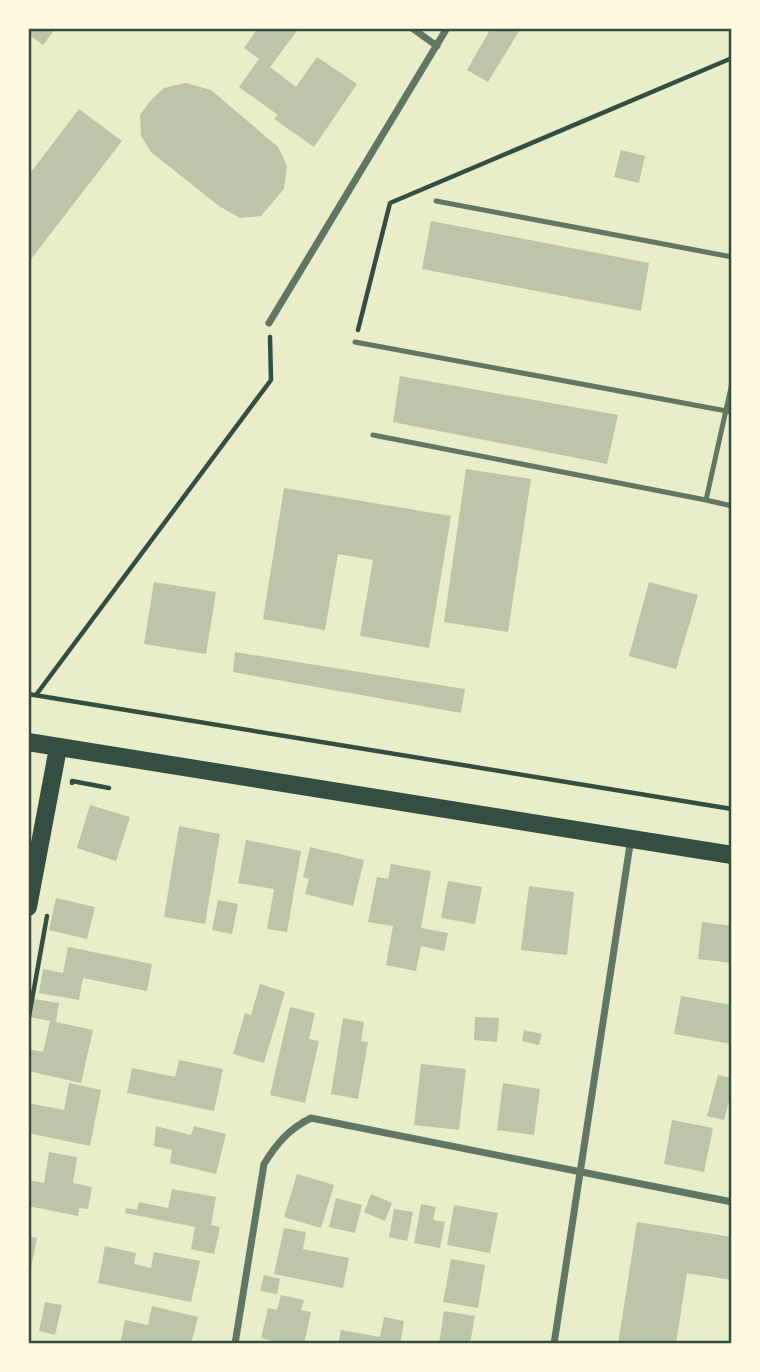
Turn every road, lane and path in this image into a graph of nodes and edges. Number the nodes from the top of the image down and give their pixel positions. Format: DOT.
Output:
graph roads {
  1 [pos="412,28"];
  2 [pos="447,28"];
  3 [pos="437,46"];
  4 [pos="732,58"];
  5 [pos="436,201"];
  6 [pos="732,257"];
  7 [pos="269,323"];
  8 [pos="355,342"];
  9 [pos="732,383"];
  10 [pos="729,412"];
  11 [pos="373,435"];
  12 [pos="706,500"];
  13 [pos="732,506"];
  14 [pos="28,694"];
  15 [pos="36,695"];
  16 [pos="28,743"];
  17 [pos="58,748"];
  18 [pos="732,809"];
  19 [pos="631,838"];
  20 [pos="732,855"];
  21 [pos="28,907"];
  22 [pos="581,1172"];
  23 [pos="732,1202"];
  24 [pos="235,1344"];
  25 [pos="554,1344"];
  1 -- 3 [label="street"];
  2 -- 3 [label="street"];
  3 -- 7 [label="street"];
  4 -- 8 [label="path"];
  5 -- 6 [label="lane"];
  7 -- 15 [label="path"];
  8 -- 10 [label="lane"];
  9 -- 10 [label="lane"];
  10 -- 12 [label="lane"];
  11 -- 12 [label="lane"];
  12 -- 13 [label="lane"];
  14 -- 15 [label="path"];
  15 -- 18 [label="path"];
  16 -- 17 [label="main road"];
  17 -- 19 [label="main road"];
  17 -- 21 [label="main road"];
  19 -- 20 [label="main road"];
  19 -- 22 [label="street"];
  22 -- 23 [label="street"];
  22 -- 24 [label="street"];
  22 -- 25 [label="street"];
}
